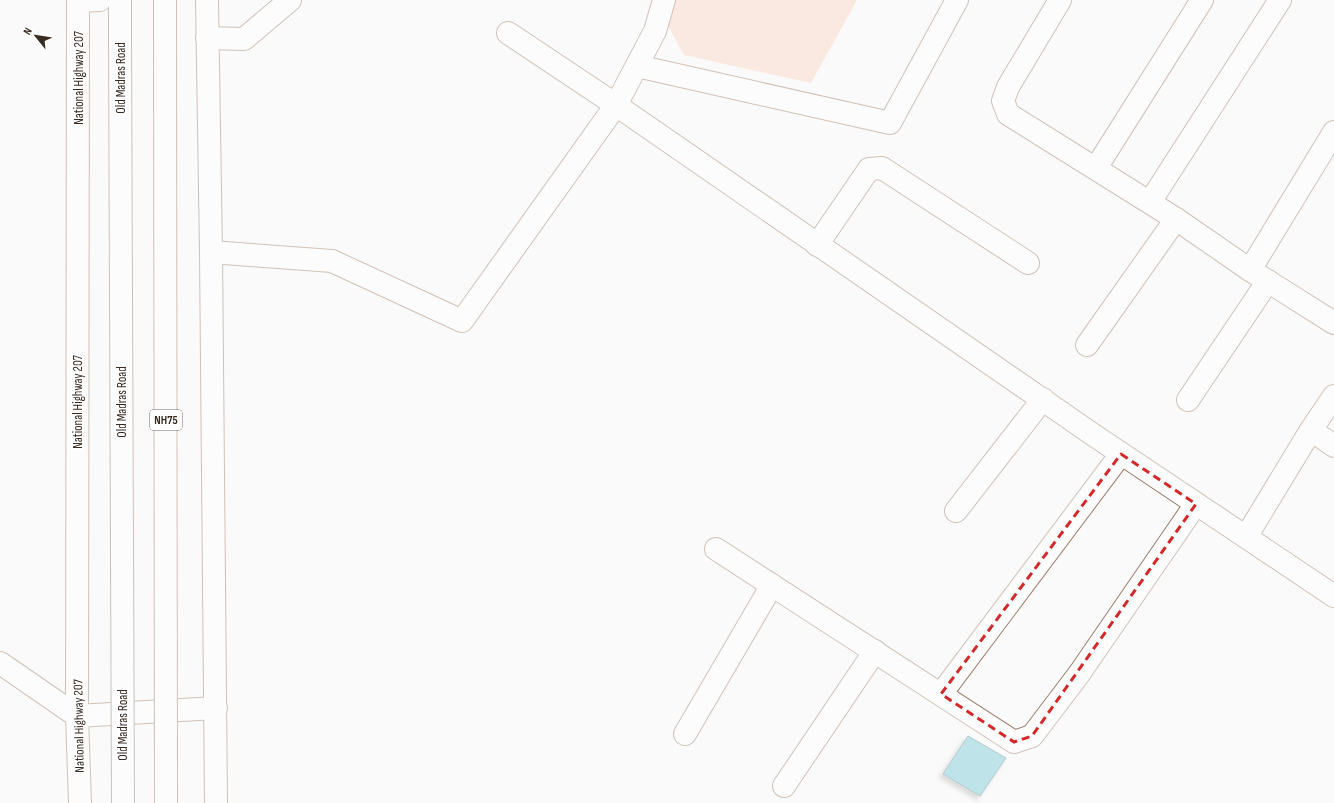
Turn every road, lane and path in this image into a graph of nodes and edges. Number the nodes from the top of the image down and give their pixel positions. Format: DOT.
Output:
graph roads {
  1 [pos="78,0"];
  2 [pos="100,0"];
  3 [pos="120,0"];
  4 [pos="165,0"];
  5 [pos="207,0"];
  6 [pos="290,0"];
  7 [pos="664,0"];
  8 [pos="957,0"];
  9 [pos="1060,0"];
  10 [pos="1202,0"];
  11 [pos="1280,0"];
  12 [pos="508,33"];
  13 [pos="207,38"];
  14 [pos="637,66"];
  15 [pos="616,105"];
  16 [pos="1334,132"];
  17 [pos="1096,168"];
  18 [pos="1150,202"];
  19 [pos="1176,219"];
  20 [pos="817,245"];
  21 [pos="211,252"];
  22 [pos="1028,263"];
  23 [pos="1260,275"];
  24 [pos="1334,324"];
  25 [pos="1088,345"];
  26 [pos="1334,396"];
  27 [pos="1043,399"];
  28 [pos="1188,400"];
  29 [pos="1311,430"];
  30 [pos="1334,446"];
  31 [pos="1121,454"];
  32 [pos="1196,504"];
  33 [pos="956,511"];
  34 [pos="1246,537"];
  35 [pos="716,549"];
  36 [pos="772,585"];
  37 [pos="1334,596"];
  38 [pos="875,651"];
  39 [pos="0,664"];
  40 [pos="941,694"];
  41 [pos="216,708"];
  42 [pos="77,716"];
  43 [pos="684,734"];
  44 [pos="784,786"];
  45 [pos="80,803"];
  46 [pos="123,803"];
  47 [pos="166,803"];
  48 [pos="216,803"];
  1 -- 2 [label="main road"];
  1 -- 42 [label="main road, National Highway 207"];
  3 -- 46 [label="main road, Old Madras Road, bridge"];
  4 -- 47 [label="main road, NH75, bridge"];
  5 -- 13 [label="main road"];
  6 -- 13 [label="main road"];
  7 -- 14 [label="main road"];
  8 -- 14 [label="main road"];
  9 -- 17 [label="main road"];
  10 -- 17 [label="main road"];
  11 -- 18 [label="main road"];
  12 -- 15 [label="main road"];
  13 -- 21 [label="main road"];
  14 -- 15 [label="main road"];
  15 -- 20 [label="main road"];
  15 -- 21 [label="main road"];
  16 -- 23 [label="main road"];
  17 -- 18 [label="main road"];
  18 -- 19 [label="main road"];
  19 -- 23 [label="main road"];
  19 -- 25 [label="main road"];
  20 -- 22 [label="main road"];
  20 -- 27 [label="main road"];
  21 -- 41 [label="main road"];
  23 -- 24 [label="main road"];
  23 -- 28 [label="main road"];
  26 -- 29 [label="main road"];
  27 -- 31 [label="main road"];
  27 -- 33 [label="main road"];
  29 -- 30 [label="main road"];
  29 -- 34 [label="main road"];
  31 -- 32 [label="main road"];
  31 -- 40 [label="main road"];
  32 -- 34 [label="main road"];
  32 -- 40 [label="main road"];
  34 -- 37 [label="main road"];
  35 -- 36 [label="main road"];
  36 -- 38 [label="main road"];
  36 -- 43 [label="main road"];
  38 -- 40 [label="main road"];
  38 -- 44 [label="main road"];
  39 -- 42 [label="main road"];
  41 -- 42 [label="main road"];
  41 -- 48 [label="main road"];
  42 -- 45 [label="main road, National Highway 207"];
}
